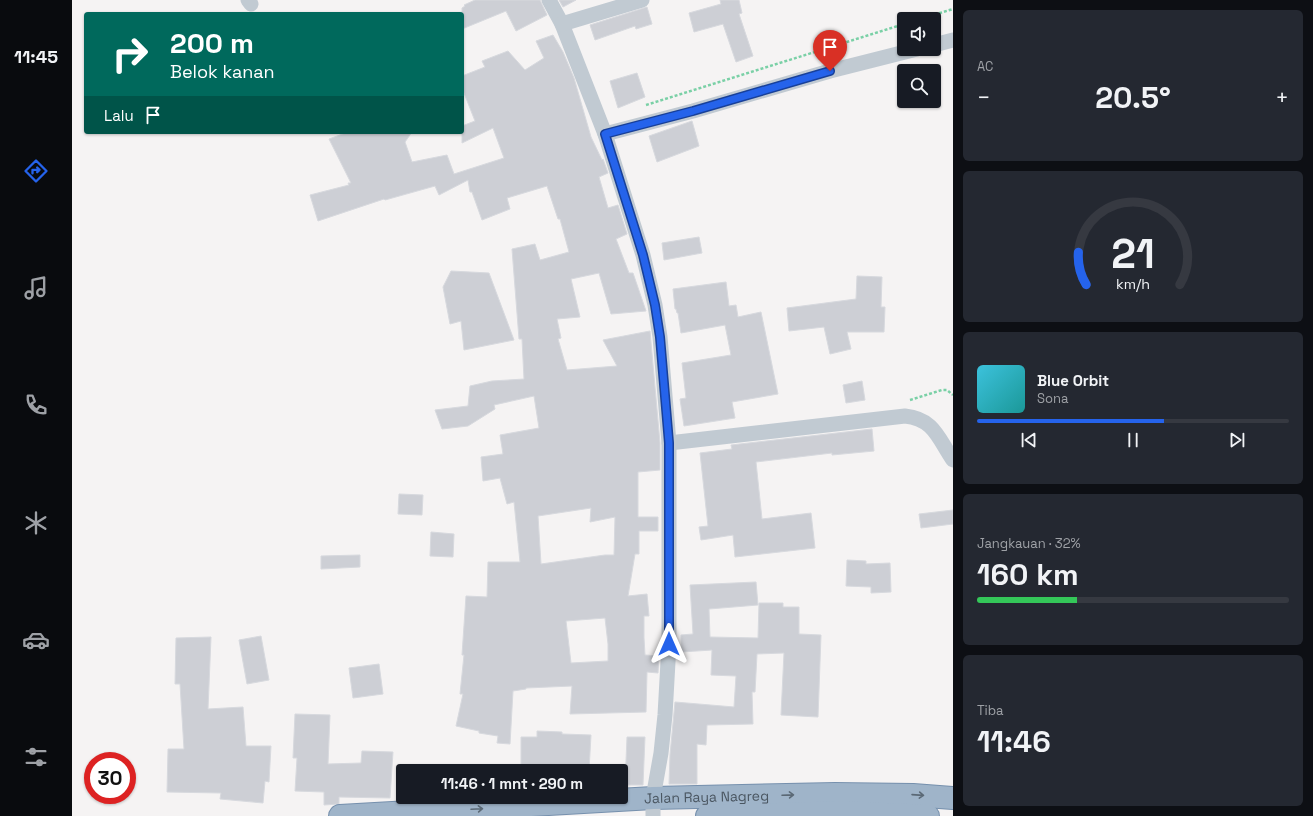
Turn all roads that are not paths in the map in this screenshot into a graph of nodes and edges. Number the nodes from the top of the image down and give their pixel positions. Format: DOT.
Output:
graph roads {
  1 [pos="549,0"];
  2 [pos="642,0"];
  3 [pos="562,24"];
  4 [pos="953,40"];
  5 [pos="941,43"];
  6 [pos="897,54"];
  7 [pos="605,134"];
  8 [pos="669,443"];
  9 [pos="953,460"];
  10 [pos="953,798"];
  11 [pos="653,807"];
  12 [pos="340,816"];
  13 [pos="707,816"];
  14 [pos="928,816"];
  1 -- 3 [label="street"];
  2 -- 3 [label="street"];
  3 -- 7 [label="street"];
  4 -- 5 [label="street"];
  6 -- 7 [label="street"];
  7 -- 8 [label="street"];
  8 -- 9 [label="street"];
  8 -- 11 [label="street"];
  11 -- 10 [label="highway, Jalan Raya Nagreg, one-way"];
  12 -- 11 [label="highway, Jalan Raya Nagreg, one-way"];
  13 -- 14 [label="highway, Jalan Raya Nagreg"];
}
